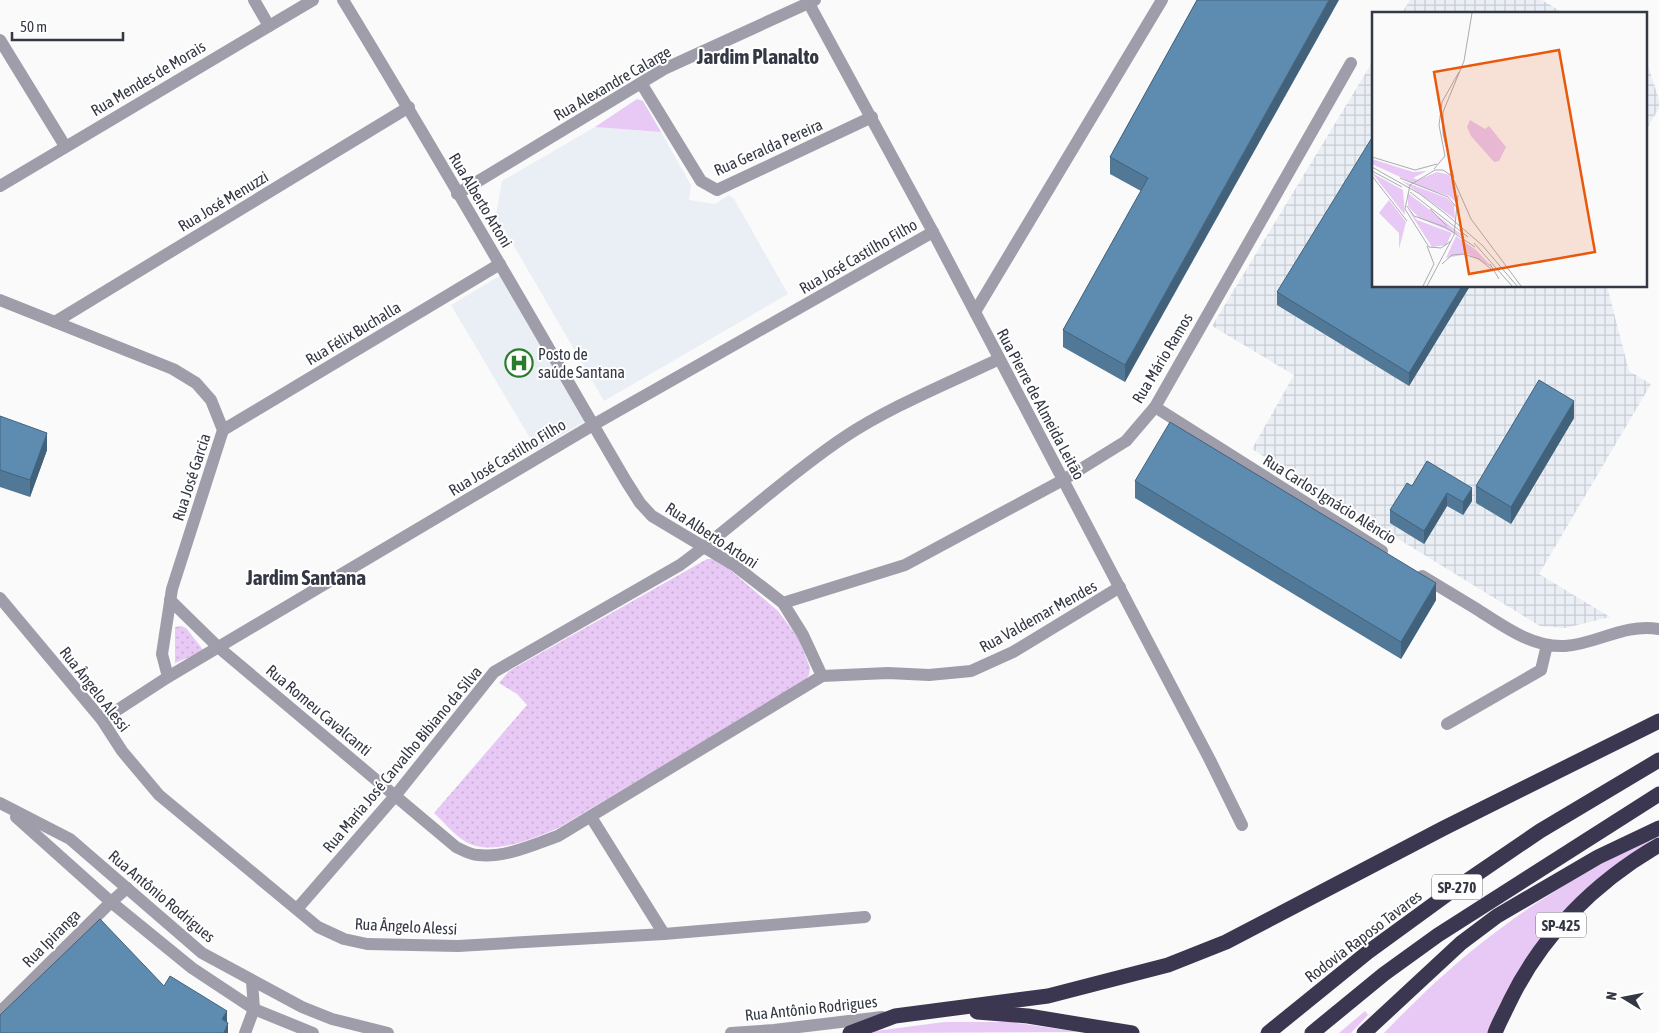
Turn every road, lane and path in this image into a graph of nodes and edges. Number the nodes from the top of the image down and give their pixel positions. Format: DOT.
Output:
graph roads {
  1 [pos="254,0"];
  2 [pos="314,0"];
  3 [pos="343,0"];
  4 [pos="1162,0"];
  5 [pos="811,1"];
  6 [pos="269,26"];
  7 [pos="0,40"];
  8 [pos="1352,63"];
  9 [pos="641,83"];
  10 [pos="408,107"];
  11 [pos="872,117"];
  12 [pos="65,146"];
  13 [pos="0,186"];
  14 [pos="458,194"];
  15 [pos="933,232"];
  16 [pos="500,264"];
  17 [pos="0,300"];
  18 [pos="975,312"];
  19 [pos="55,322"];
  20 [pos="999,359"];
  21 [pos="1155,407"];
  22 [pos="593,425"];
  23 [pos="223,430"];
  24 [pos="1063,480"];
  25 [pos="704,548"];
  26 [pos="1391,556"];
  27 [pos="1416,572"];
  28 [pos="1120,588"];
  29 [pos="0,598"];
  30 [pos="170,600"];
  31 [pos="783,603"];
  32 [pos="1659,628"];
  33 [pos="1547,645"];
  34 [pos="218,647"];
  35 [pos="822,676"];
  36 [pos="168,677"];
  37 [pos="102,720"];
  38 [pos="1659,721"];
  39 [pos="1447,724"];
  40 [pos="1659,760"];
  41 [pos="1659,794"];
  42 [pos="395,796"];
  43 [pos="2,804"];
  44 [pos="591,817"];
  45 [pos="1242,824"];
  46 [pos="1659,828"];
  47 [pos="1659,845"];
  48 [pos="127,888"];
  49 [pos="111,902"];
  50 [pos="297,909"];
  51 [pos="865,917"];
  52 [pos="664,934"];
  53 [pos="202,953"];
  54 [pos="192,968"];
  55 [pos="252,981"];
  56 [pos="254,1009"];
  57 [pos="948,1010"];
  58 [pos="0,1012"];
  59 [pos="895,1016"];
  60 [pos="772,1032"];
  61 [pos="245,1033"];
  62 [pos="313,1033"];
  63 [pos="388,1033"];
  64 [pos="731,1033"];
  65 [pos="850,1033"];
  66 [pos="1132,1033"];
  67 [pos="1268,1033"];
  68 [pos="1312,1033"];
  69 [pos="1364,1033"];
  70 [pos="1495,1033"];
  1 -- 6 [label="street"];
  2 -- 6 [label="street, Rua Mendes de Morais"];
  3 -- 10 [label="street, Rua Alberto Artoni"];
  4 -- 18 [label="street"];
  5 -- 9 [label="street, Rua Alexandre Calarge"];
  5 -- 11 [label="street, Rua Pierre de Almeida Leitão"];
  6 -- 12 [label="street, Rua Mendes de Morais"];
  7 -- 12 [label="street"];
  8 -- 21 [label="street, Rua Mário Ramos"];
  9 -- 11 [label="street, Rua Geralda Pereira"];
  9 -- 14 [label="street, Rua Alexandre Calarge"];
  10 -- 14 [label="street, Rua Alberto Artoni"];
  10 -- 19 [label="street, Rua José Menuzzi"];
  11 -- 15 [label="street, Rua Pierre de Almeida Leitão"];
  12 -- 13 [label="street, Rua Mendes de Morais"];
  14 -- 16 [label="street, Rua Alberto Artoni"];
  15 -- 18 [label="street, Rua Pierre de Almeida Leitão"];
  15 -- 22 [label="street, Rua José Castilho Filho"];
  16 -- 22 [label="street, Rua Alberto Artoni"];
  16 -- 23 [label="street, Rua Félix Buchalla"];
  17 -- 19 [label="street, Rua José Garcia"];
  18 -- 20 [label="street, Rua Pierre de Almeida Leitão"];
  19 -- 23 [label="street, Rua José Garcia"];
  20 -- 24 [label="street, Rua Pierre de Almeida Leitão"];
  20 -- 25 [label="street, Rua Maria José Carvalho Bibiano da Silva"];
  21 -- 24 [label="street, Rua Mário Ramos"];
  21 -- 26 [label="street, Rua Carlos Ignácio Alêncio"];
  22 -- 25 [label="street, Rua Alberto Artoni"];
  22 -- 34 [label="street, Rua José Castilho Filho"];
  23 -- 30 [label="street, Rua José Garcia"];
  24 -- 28 [label="street, Rua Pierre de Almeida Leitão"];
  24 -- 31 [label="street, Rua Mário Ramos"];
  25 -- 31 [label="street, Rua Alberto Artoni"];
  25 -- 42 [label="street, Rua Maria José Carvalho Bibiano da Silva"];
  27 -- 33 [label="street"];
  28 -- 35 [label="street, Rua Valdemar Mendes"];
  28 -- 45 [label="street, Rua Pierre de Almeida Leitão"];
  29 -- 37 [label="street, Rua Ângelo Alessi"];
  30 -- 34 [label="street, Rua Romeu Cavalcanti"];
  30 -- 36 [label="street, Rua José Garcia"];
  31 -- 35 [label="street, Rua Alberto Artoni"];
  32 -- 33 [label="street"];
  33 -- 39 [label="street"];
  34 -- 36 [label="street, Rua José Castilho Filho"];
  34 -- 42 [label="street, Rua Romeu Cavalcanti"];
  35 -- 44 [label="street"];
  36 -- 37 [label="street, Rua José Castilho Filho"];
  37 -- 50 [label="street, Rua Ângelo Alessi"];
  38 -- 57 [label="highway"];
  40 -- 67 [label="highway, Rodovia Raposo Tavares / SP-270"];
  41 -- 68 [label="highway, SP-270"];
  42 -- 44 [label="street, Rua Romeu Cavalcanti"];
  42 -- 50 [label="street, Rua Maria José Carvalho Bibiano da Silva"];
  43 -- 48 [label="street, Rua Antônio Rodrigues"];
  43 -- 49 [label="street, Rua Antônio Rodrigues"];
  44 -- 52 [label="street"];
  46 -- 69 [label="highway"];
  47 -- 70 [label="highway, SP-425"];
  48 -- 49 [label="street, Rua Ipiranga"];
  48 -- 53 [label="street, Rua Antônio Rodrigues"];
  49 -- 54 [label="street, Rua Antônio Rodrigues"];
  49 -- 58 [label="street, Rua Ipiranga"];
  50 -- 52 [label="street, Rua Ângelo Alessi"];
  51 -- 52 [label="street, Rua Ângelo Alessi"];
  53 -- 54 [label="street"];
  53 -- 55 [label="street, Rua Antônio Rodrigues"];
  54 -- 56 [label="street, Rua Antônio Rodrigues"];
  55 -- 56 [label="street"];
  55 -- 63 [label="street, Rua Antônio Rodrigues"];
  56 -- 61 [label="street"];
  56 -- 62 [label="street, Rua Antônio Rodrigues"];
  57 -- 59 [label="highway"];
  57 -- 66 [label="highway"];
  59 -- 60 [label="street, Rua Antônio Rodrigues"];
  59 -- 65 [label="highway"];
  60 -- 64 [label="street, Rua Antônio Rodrigues"];
}
